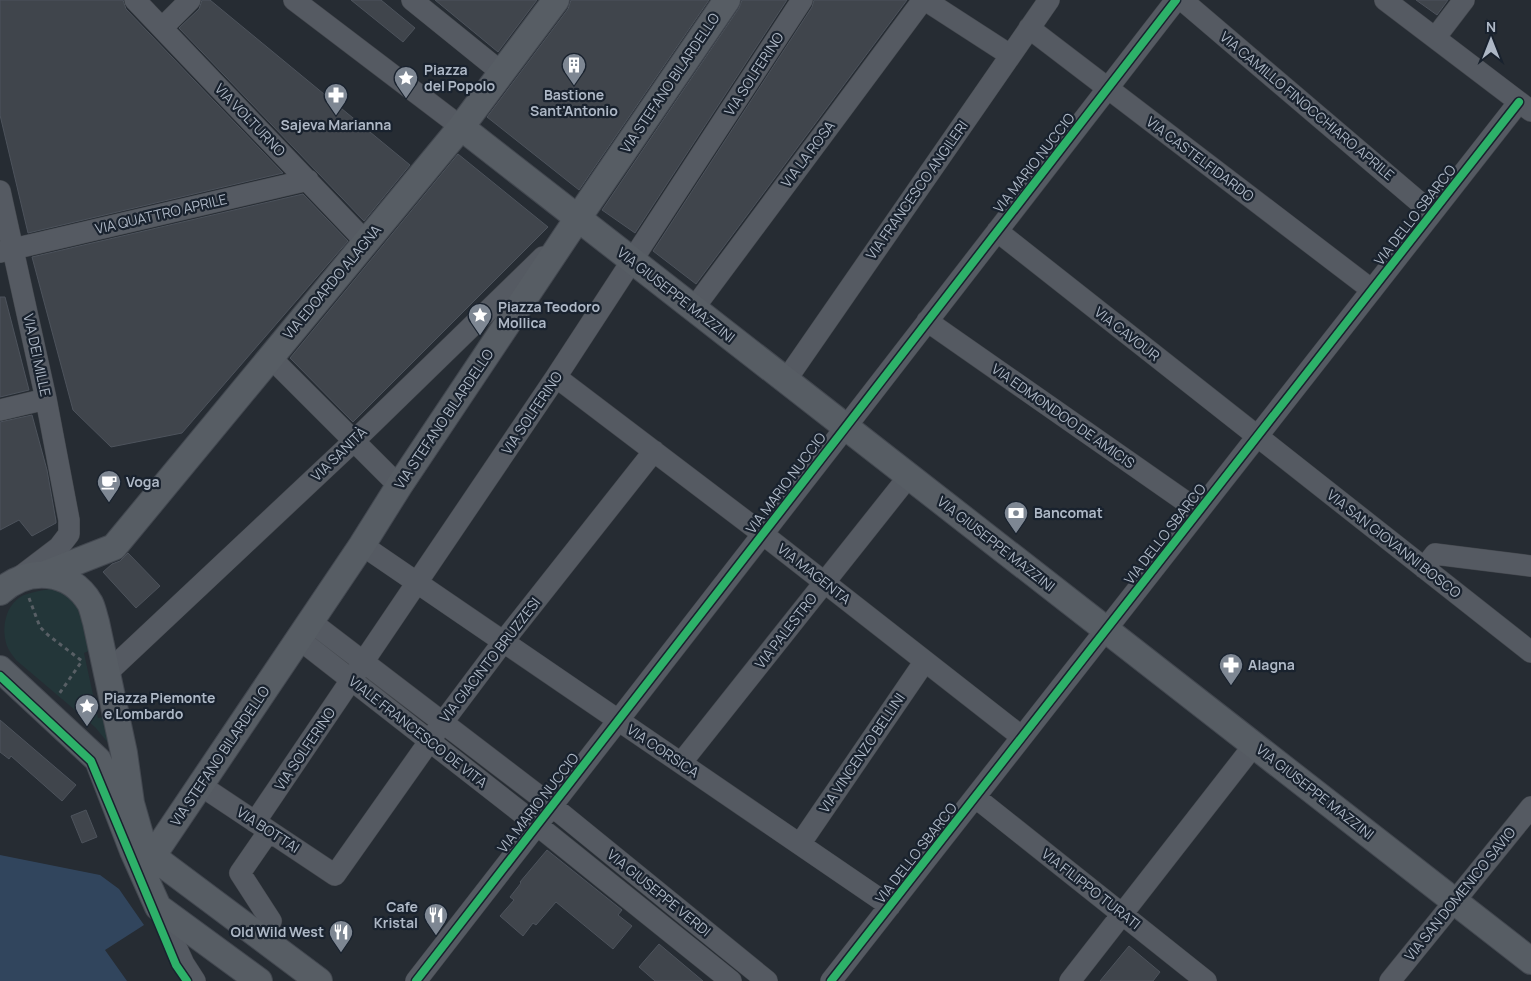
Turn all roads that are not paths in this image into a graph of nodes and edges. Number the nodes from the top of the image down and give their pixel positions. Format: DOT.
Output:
graph roads {
  1 [pos="135,0"];
  2 [pos="190,0"];
  3 [pos="294,0"];
  4 [pos="412,0"];
  5 [pos="556,0"];
  6 [pos="728,0"];
  7 [pos="802,0"];
  8 [pos="924,0"];
  9 [pos="1049,0"];
  10 [pos="1176,0"];
  11 [pos="1182,0"];
  12 [pos="1385,0"];
  13 [pos="1464,0"];
  14 [pos="162,28"];
  15 [pos="1029,28"];
  16 [pos="1435,38"];
  17 [pos="1010,55"];
  18 [pos="501,72"];
  19 [pos="1108,88"];
  20 [pos="1525,106"];
  21 [pos="461,126"];
  22 [pos="308,180"];
  23 [pos="0,191"];
  24 [pos="1432,212"];
  25 [pos="573,225"];
  26 [pos="997,231"];
  27 [pos="365,241"];
  28 [pos="7,250"];
  29 [pos="633,261"];
  30 [pos="1372,290"];
  31 [pos="694,308"];
  32 [pos="927,321"];
  33 [pos="270,357"];
  34 [pos="556,377"];
  35 [pos="786,380"];
  36 [pos="46,399"];
  37 [pos="0,410"];
  38 [pos="845,426"];
  39 [pos="1258,436"];
  40 [pos="355,440"];
  41 [pos="654,452"];
  42 [pos="909,476"];
  43 [pos="399,486"];
  44 [pos="1199,511"];
  45 [pos="764,535"];
  46 [pos="362,545"];
  47 [pos="1531,566"];
  48 [pos="1424,568"];
  49 [pos="45,574"];
  50 [pos="824,582"];
  51 [pos="417,583"];
  52 [pos="11,587"];
  53 [pos="304,630"];
  54 [pos="1106,630"];
  55 [pos="503,642"];
  56 [pos="1531,652"];
  57 [pos="925,661"];
  58 [pos="363,662"];
  59 [pos="0,669"];
  60 [pos="107,673"];
  61 [pos="351,680"];
  62 [pos="619,721"];
  63 [pos="442,722"];
  64 [pos="1022,738"];
  65 [pos="429,740"];
  66 [pos="1254,745"];
  67 [pos="681,763"];
  68 [pos="200,786"];
  69 [pos="975,797"];
  70 [pos="552,806"];
  71 [pos="1531,807"];
  72 [pos="537,825"];
  73 [pos="262,827"];
  74 [pos="800,844"];
  75 [pos="149,848"];
  76 [pos="335,875"];
  77 [pos="1455,901"];
  78 [pos="890,906"];
  79 [pos="158,907"];
  80 [pos="1122,914"];
  81 [pos="260,936"];
  82 [pos="1531,960"];
  83 [pos="195,981"];
  84 [pos="259,981"];
  85 [pos="319,981"];
  86 [pos="416,981"];
  87 [pos="732,981"];
  88 [pos="767,981"];
  89 [pos="831,981"];
  90 [pos="1070,981"];
  91 [pos="1206,981"];
  92 [pos="1390,981"];
  1 -- 14 [label="street, VIA VOLTURNO"];
  2 -- 14 [label="street"];
  3 -- 21 [label="street"];
  4 -- 18 [label="street"];
  5 -- 18 [label="main road, VIA EDOARDO ALAGNA"];
  6 -- 25 [label="main road, VIA STEFANO BILARDELLO"];
  7 -- 29 [label="street, VIA SOLFERINO"];
  8 -- 17 [label="street"];
  8 -- 31 [label="street, VIA LA ROSA"];
  9 -- 15 [label="street, VIA FRANCESCO ANGILERI"];
  10 -- 19 [label="street, VIA MARIO NUCCIO"];
  11 -- 24 [label="street, VIA CAMILLO FINOCCHIARO APRILE"];
  12 -- 16 [label="street"];
  13 -- 16 [label="street"];
  14 -- 22 [label="street, VIA VOLTURNO"];
  15 -- 17 [label="street, VIA FRANCESCO ANGILERI"];
  15 -- 19 [label="street, VIA CASTELFIDARDO"];
  16 -- 20 [label="street"];
  17 -- 35 [label="street, VIA FRANCESCO ANGILERI"];
  18 -- 21 [label="main road, VIA EDOARDO ALAGNA"];
  19 -- 26 [label="street, VIA MARIO NUCCIO"];
  19 -- 30 [label="street, VIA CASTELFIDARDO"];
  20 -- 24 [label="street, VIA DELLO SBARCO"];
  21 -- 25 [label="main road, VIA GIUSEPPE MAZZINI"];
  21 -- 27 [label="main road, VIA EDOARDO ALAGNA"];
  22 -- 27 [label="street, VIA VOLTURNO"];
  22 -- 28 [label="street, VIA QUATTRO APRILE"];
  23 -- 28 [label="street, VIA DEI MILLE"];
  24 -- 30 [label="street, VIA DELLO SBARCO"];
  25 -- 29 [label="main road, VIA GIUSEPPE MAZZINI"];
  25 -- 40 [label="street, VIA SANITÀ"];
  25 -- 43 [label="main road, VIA STEFANO BILARDELLO"];
  26 -- 32 [label="street, VIA MARIO NUCCIO"];
  26 -- 39 [label="street, VIA CAVOUR"];
  27 -- 33 [label="main road, VIA EDOARDO ALAGNA"];
  28 -- 36 [label="street, VIA DEI MILLE"];
  29 -- 31 [label="main road, VIA GIUSEPPE MAZZINI"];
  29 -- 34 [label="street, VIA SOLFERINO"];
  30 -- 39 [label="street, VIA DELLO SBARCO"];
  31 -- 35 [label="main road, VIA GIUSEPPE MAZZINI"];
  32 -- 38 [label="street, VIA MARIO NUCCIO"];
  32 -- 44 [label="street, VIA EDMONDOO DE AMICIS"];
  33 -- 40 [label="street"];
  33 -- 49 [label="main road, VIA EDOARDO ALAGNA"];
  34 -- 41 [label="street, VIA MAGENTA"];
  34 -- 51 [label="street, VIA SOLFERINO"];
  35 -- 38 [label="main road, VIA GIUSEPPE MAZZINI"];
  36 -- 37 [label="street"];
  36 -- 52 [label="street, VIA DEI MILLE"];
  38 -- 42 [label="main road, VIA GIUSEPPE MAZZINI"];
  38 -- 45 [label="street, VIA MARIO NUCCIO"];
  39 -- 44 [label="street, VIA DELLO SBARCO"];
  39 -- 48 [label="street, VIA SAN GIOVANNI BOSCO"];
  40 -- 43 [label="street"];
  40 -- 60 [label="street, VIA SANITÀ"];
  41 -- 45 [label="street, VIA MAGENTA"];
  41 -- 55 [label="street, VIA GIACINTO BRUZZESI"];
  42 -- 50 [label="street, VIA PALESTRO"];
  42 -- 54 [label="main road, VIA GIUSEPPE MAZZINI"];
  43 -- 46 [label="main road, VIA STEFANO BILARDELLO"];
  44 -- 54 [label="street, VIA DELLO SBARCO"];
  45 -- 50 [label="street, VIA MAGENTA"];
  45 -- 62 [label="street, VIA MARIO NUCCIO"];
  46 -- 51 [label="street, VIA CORSICA"];
  46 -- 53 [label="main road, VIA STEFANO BILARDELLO"];
  47 -- 48 [label="street"];
  48 -- 56 [label="street, VIA SAN GIOVANNI BOSCO"];
  49 -- 52 [label="main road, VIA EDOARDO ALAGNA"];
  49 -- 60 [label="main road"];
  50 -- 57 [label="street, VIA MAGENTA"];
  50 -- 67 [label="street, VIA PALESTRO"];
  51 -- 55 [label="street, VIA CORSICA"];
  51 -- 58 [label="street, VIA SOLFERINO"];
  53 -- 58 [label="street, VIALE FRANCESCO DE VITA"];
  53 -- 61 [label="street, VIALE FRANCESCO DE VITA"];
  53 -- 68 [label="main road, VIA STEFANO BILARDELLO"];
  54 -- 64 [label="street, VIA DELLO SBARCO"];
  54 -- 66 [label="main road, VIA GIUSEPPE MAZZINI"];
  55 -- 62 [label="street, VIA CORSICA"];
  55 -- 63 [label="street, VIA GIACINTO BRUZZESI"];
  57 -- 64 [label="street, VIA MAGENTA"];
  57 -- 74 [label="street, VIA VINCENZO BELLINI"];
  58 -- 61 [label="street, VIA SOLFERINO"];
  58 -- 63 [label="street, VIALE FRANCESCO DE VITA"];
  59 -- 75 [label="main road"];
  60 -- 75 [label="main road"];
  61 -- 65 [label="street, VIALE FRANCESCO DE VITA"];
  61 -- 73 [label="street, VIA SOLFERINO"];
  62 -- 67 [label="street, VIA CORSICA"];
  62 -- 70 [label="street, VIA MARIO NUCCIO"];
  63 -- 65 [label="street, VIA GIACINTO BRUZZESI"];
  63 -- 70 [label="street, VIALE FRANCESCO DE VITA"];
  64 -- 69 [label="street, VIA DELLO SBARCO"];
  65 -- 72 [label="street, VIALE FRANCESCO DE VITA"];
  65 -- 76 [label="street, VIA GIACINTO BRUZZESI"];
  66 -- 77 [label="main road, VIA GIUSEPPE MAZZINI"];
  66 -- 80 [label="street"];
  67 -- 74 [label="street, VIA CORSICA"];
  68 -- 73 [label="street, VIA BOTTAI"];
  68 -- 75 [label="main road, VIA STEFANO BILARDELLO"];
  69 -- 78 [label="street, VIA DELLO SBARCO"];
  69 -- 80 [label="street, VIA FILIPPO TURATI"];
  70 -- 72 [label="street, VIA MARIO NUCCIO"];
  70 -- 88 [label="street, VIA GIUSEPPE VERDI"];
  71 -- 77 [label="street, VIA SAN DOMENICO SAVIO"];
  72 -- 86 [label="street, VIA MARIO NUCCIO"];
  72 -- 87 [label="street, VIA GIUSEPPE VERDI"];
  73 -- 76 [label="street, VIA BOTTAI"];
  73 -- 81 [label="street, VIA SOLFERINO"];
  74 -- 78 [label="street, VIA CORSICA"];
  75 -- 79 [label="main road"];
  75 -- 81 [label="main road"];
  77 -- 82 [label="main road, VIA GIUSEPPE MAZZINI"];
  77 -- 92 [label="street, VIA SAN DOMENICO SAVIO"];
  78 -- 89 [label="street, VIA DELLO SBARCO"];
  79 -- 83 [label="street"];
  79 -- 84 [label="main road"];
  80 -- 90 [label="street"];
  80 -- 91 [label="street, VIA FILIPPO TURATI"];
  81 -- 85 [label="main road"];
}
